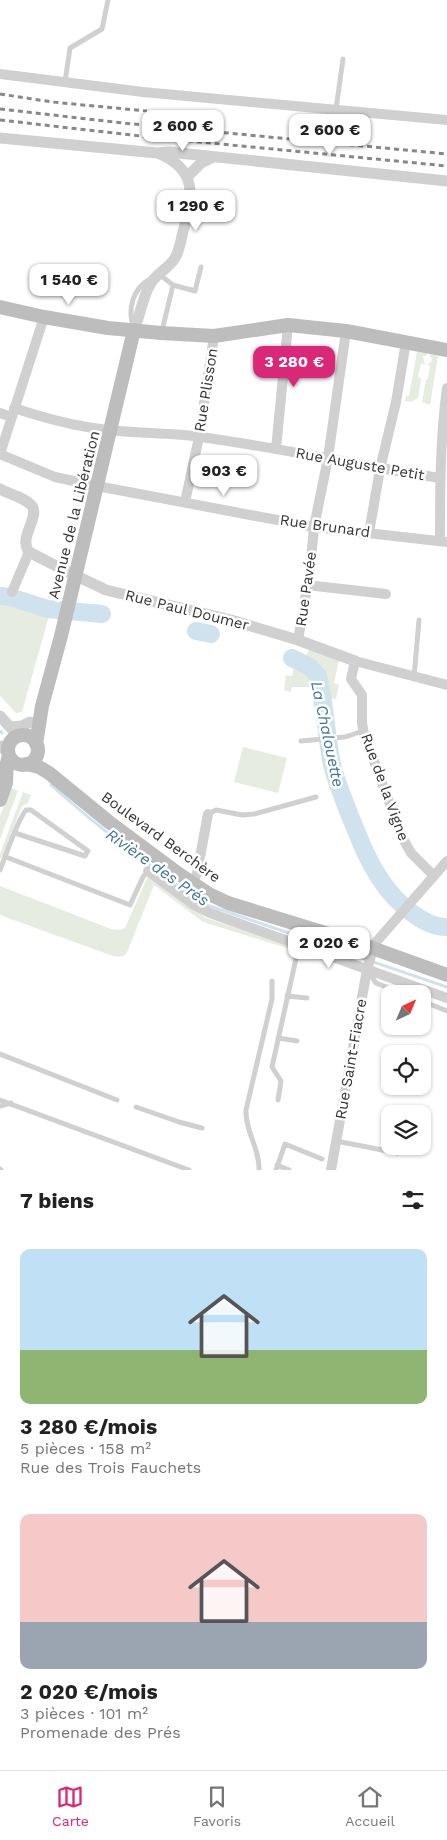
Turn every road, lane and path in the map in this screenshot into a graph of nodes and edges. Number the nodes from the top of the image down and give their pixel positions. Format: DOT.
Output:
graph roads {
  1 [pos="108,0"];
  2 [pos="343,59"];
  3 [pos="0,74"];
  4 [pos="64,82"];
  5 [pos="336,108"];
  6 [pos="447,120"];
  7 [pos="0,138"];
  8 [pos="157,153"];
  9 [pos="211,158"];
  10 [pos="187,177"];
  11 [pos="447,181"];
  12 [pos="201,267"];
  13 [pos="159,274"];
  14 [pos="173,285"];
  15 [pos="0,307"];
  16 [pos="44,317"];
  17 [pos="288,325"];
  18 [pos="134,330"];
  19 [pos="346,331"];
  20 [pos="162,333"];
  21 [pos="214,336"];
  22 [pos="406,342"];
  23 [pos="447,350"];
  24 [pos="447,388"];
  25 [pos="0,413"];
  26 [pos="13,413"];
  27 [pos="111,429"];
  28 [pos="198,437"];
  29 [pos="2,440"];
  30 [pos="276,449"];
  31 [pos="0,454"];
  32 [pos="328,458"];
  33 [pos="380,469"];
  34 [pos="440,478"];
  35 [pos="97,486"];
  36 [pos="0,490"];
  37 [pos="184,502"];
  38 [pos="314,527"];
  39 [pos="369,533"];
  40 [pos="443,542"];
  41 [pos="28,549"];
  42 [pos="76,576"];
  43 [pos="307,585"];
  44 [pos="12,592"];
  45 [pos="386,594"];
  46 [pos="419,620"];
  47 [pos="298,640"];
  48 [pos="355,661"];
  49 [pos="414,677"];
  50 [pos="447,685"];
  51 [pos="42,706"];
  52 [pos="0,716"];
  53 [pos="363,731"];
  54 [pos="16,733"];
  55 [pos="301,741"];
  56 [pos="37,746"];
  57 [pos="6,751"];
  58 [pos="24,764"];
  59 [pos="6,783"];
  60 [pos="316,797"];
  61 [pos="0,800"];
  62 [pos="85,801"];
  63 [pos="208,814"];
  64 [pos="15,832"];
  65 [pos="6,857"];
  66 [pos="447,861"];
  67 [pos="0,870"];
  68 [pos="148,871"];
  69 [pos="434,876"];
  70 [pos="193,883"];
  71 [pos="300,944"];
  72 [pos="372,949"];
  73 [pos="367,970"];
  74 [pos="447,975"];
  75 [pos="272,981"];
  76 [pos="381,985"];
  77 [pos="287,996"];
  78 [pos="306,998"];
  79 [pos="447,998"];
  80 [pos="431,1005"];
  81 [pos="447,1011"];
  82 [pos="278,1038"];
  83 [pos="298,1041"];
  84 [pos="0,1054"];
  85 [pos="0,1100"];
  86 [pos="117,1100"];
  87 [pos="278,1100"];
  88 [pos="11,1103"];
  89 [pos="0,1106"];
  90 [pos="136,1107"];
  91 [pos="202,1128"];
  92 [pos="336,1141"];
  93 [pos="381,1150"];
  94 [pos="322,1159"];
  95 [pos="277,1167"];
  96 [pos="189,1170"];
  97 [pos="259,1170"];
  98 [pos="289,1170"];
  99 [pos="331,1170"];
  1 -- 4 [label="lane"];
  2 -- 5 [label="lane"];
  3 -- 4 [label="street"];
  4 -- 5 [label="street"];
  5 -- 6 [label="street"];
  7 -- 8 [label="street"];
  8 -- 9 [label="street"];
  8 -- 10 [label="street"];
  9 -- 10 [label="street"];
  9 -- 11 [label="street"];
  10 -- 13 [label="street"];
  12 -- 14 [label="lane"];
  13 -- 14 [label="lane"];
  13 -- 18 [label="street"];
  14 -- 20 [label="lane"];
  15 -- 16 [label="main road"];
  16 -- 18 [label="main road"];
  16 -- 26 [label="street"];
  17 -- 19 [label="main road"];
  17 -- 21 [label="main road"];
  17 -- 30 [label="street"];
  18 -- 20 [label="main road"];
  18 -- 27 [label="main road, Avenue de la Libération"];
  19 -- 22 [label="main road"];
  19 -- 32 [label="street, Rue Pavée"];
  20 -- 21 [label="main road"];
  21 -- 28 [label="street, Rue Plisson"];
  22 -- 23 [label="main road"];
  22 -- 33 [label="street"];
  24 -- 34 [label="street"];
  25 -- 26 [label="street, Rue Auguste Petit"];
  26 -- 27 [label="street, Rue Auguste Petit"];
  26 -- 29 [label="street"];
  27 -- 28 [label="street, Rue Auguste Petit"];
  27 -- 35 [label="main road, Avenue de la Libération"];
  28 -- 30 [label="street, Rue Auguste Petit"];
  28 -- 37 [label="street, Rue Plisson"];
  29 -- 31 [label="street"];
  30 -- 32 [label="street, Rue Auguste Petit"];
  31 -- 35 [label="street, Rue Brunard"];
  32 -- 33 [label="street, Rue Auguste Petit"];
  32 -- 38 [label="street, Rue Pavée"];
  33 -- 34 [label="street, Rue Auguste Petit"];
  33 -- 39 [label="street"];
  34 -- 40 [label="street"];
  35 -- 37 [label="street, Rue Brunard"];
  35 -- 42 [label="main road, Avenue de la Libération"];
  36 -- 41 [label="street"];
  37 -- 38 [label="street, Rue Brunard"];
  38 -- 39 [label="street, Rue Brunard"];
  38 -- 43 [label="street, Rue Pavée"];
  39 -- 40 [label="street, Rue Brunard"];
  41 -- 42 [label="street, Rue Paul Doumer"];
  41 -- 44 [label="street"];
  42 -- 47 [label="street, Rue Paul Doumer"];
  42 -- 51 [label="main road, Avenue de la Libération"];
  43 -- 45 [label="street"];
  43 -- 47 [label="street, Rue Pavée"];
  46 -- 49 [label="lane"];
  47 -- 48 [label="street, Rue Paul Doumer"];
  48 -- 49 [label="street"];
  48 -- 53 [label="street, Rue de la Vigne"];
  49 -- 50 [label="street"];
  51 -- 54 [label="main road, Avenue de la Libération"];
  51 -- 56 [label="main road, Avenue de la Libération"];
  52 -- 54 [label="street"];
  53 -- 55 [label="lane"];
  53 -- 69 [label="street, Rue de la Vigne"];
  54 -- 56 [label="main road"];
  54 -- 57 [label="main road"];
  56 -- 58 [label="main road"];
  56 -- 62 [label="main road, Boulevard Berchère"];
  57 -- 58 [label="main road"];
  57 -- 59 [label="main road"];
  58 -- 59 [label="main road"];
  58 -- 62 [label="main road, Boulevard Berchère"];
  59 -- 61 [label="main road"];
  60 -- 63 [label="lane"];
  62 -- 70 [label="main road, Boulevard Berchère"];
  63 -- 70 [label="street"];
  64 -- 64 [label="lane"];
  64 -- 65 [label="lane"];
  65 -- 67 [label="lane"];
  65 -- 68 [label="lane"];
  66 -- 69 [label="street"];
  68 -- 71 [label="street"];
  69 -- 72 [label="street"];
  70 -- 72 [label="main road, Boulevard Berchère"];
  71 -- 73 [label="street"];
  71 -- 77 [label="lane"];
  72 -- 73 [label="street, Rue Saint-Fiacre"];
  72 -- 74 [label="main road, Boulevard Berchère"];
  73 -- 76 [label="lane"];
  73 -- 79 [label="street"];
  73 -- 92 [label="street, Rue Saint-Fiacre"];
  75 -- 97 [label="lane"];
  77 -- 78 [label="lane"];
  77 -- 82 [label="lane"];
  80 -- 81 [label="lane"];
  82 -- 83 [label="lane"];
  82 -- 87 [label="lane"];
  84 -- 86 [label="lane"];
  85 -- 88 [label="lane"];
  88 -- 89 [label="lane"];
  88 -- 96 [label="lane"];
  90 -- 91 [label="lane"];
  92 -- 93 [label="lane"];
  92 -- 99 [label="street, Rue Saint-Fiacre"];
  94 -- 95 [label="lane"];
  95 -- 98 [label="lane"];
}
